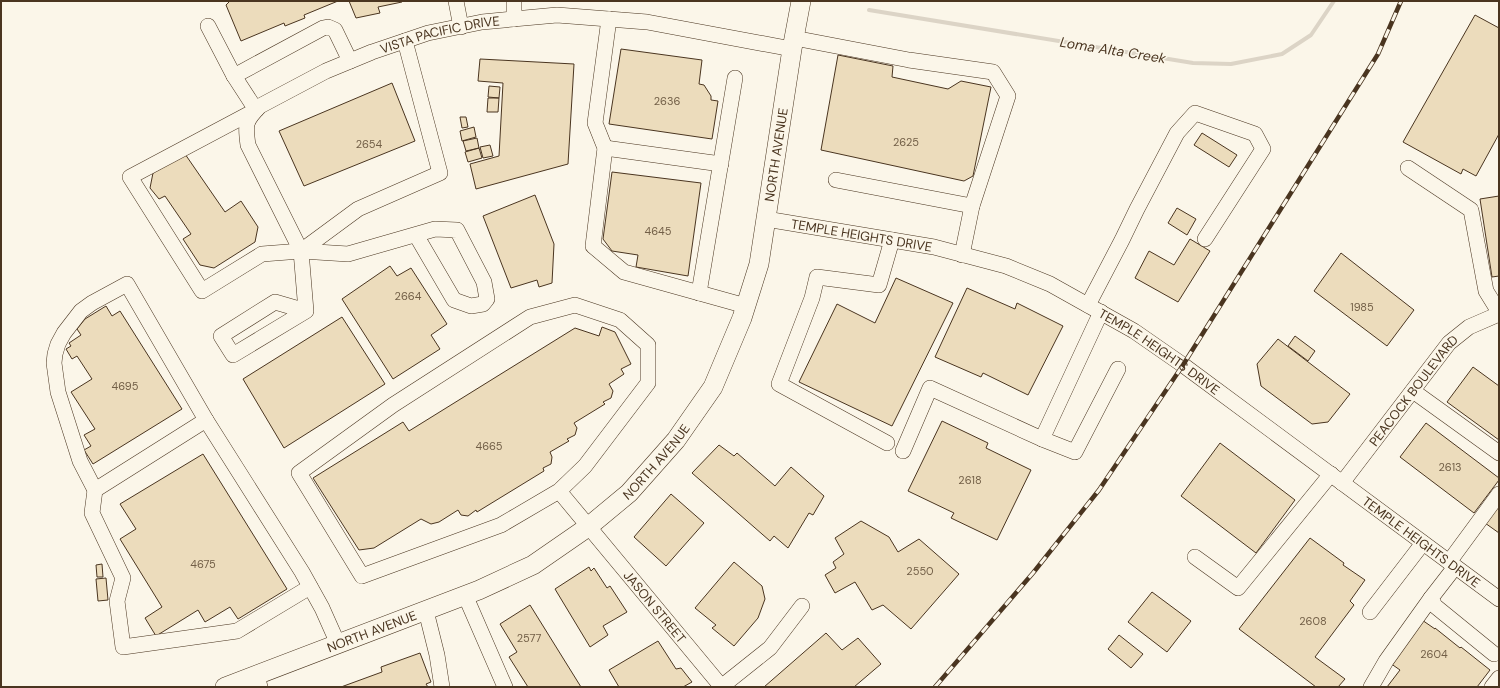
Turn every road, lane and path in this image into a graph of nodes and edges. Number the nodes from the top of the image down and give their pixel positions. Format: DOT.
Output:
graph roads {
  1 [pos="456,1"];
  2 [pos="514,1"];
  3 [pos="801,1"];
  4 [pos="514,19"];
  5 [pos="609,19"];
  6 [pos="208,26"];
  7 [pos="460,27"];
  8 [pos="405,41"];
  9 [pos="793,44"];
  10 [pos="350,61"];
  11 [pos="234,76"];
  12 [pos="735,78"];
  13 [pos="256,110"];
  14 [pos="605,148"];
  15 [pos="721,164"];
  16 [pos="1408,168"];
  17 [pos="836,180"];
  18 [pos="972,206"];
  19 [pos="766,219"];
  20 [pos="416,234"];
  21 [pos="1205,239"];
  22 [pos="892,240"];
  23 [pos="301,251"];
  24 [pos="962,254"];
  25 [pos="699,293"];
  26 [pos="746,306"];
  27 [pos="1094,309"];
  28 [pos="306,311"];
  29 [pos="1499,313"];
  30 [pos="1118,369"];
  31 [pos="1413,390"];
  32 [pos="206,420"];
  33 [pos="1042,439"];
  34 [pos="887,443"];
  35 [pos="903,451"];
  36 [pos="1499,453"];
  37 [pos="1337,479"];
  38 [pos="95,490"];
  39 [pos="559,491"];
  40 [pos="1499,494"];
  41 [pos="588,527"];
  42 [pos="1424,543"];
  43 [pos="1195,557"];
  44 [pos="1452,564"];
  45 [pos="310,587"];
  46 [pos="465,596"];
  47 [pos="1431,598"];
  48 [pos="1499,599"];
  49 [pos="802,606"];
  50 [pos="426,611"];
  51 [pos="1370,612"];
  52 [pos="338,644"];
  53 [pos="1494,654"];
  54 [pos="1499,678"];
  55 [pos="258,681"];
  56 [pos="226,687"];
  57 [pos="442,687"];
  58 [pos="505,687"];
  59 [pos="721,687"];
  60 [pos="1371,687"];
  61 [pos="1492,687"];
  1 -- 7 [label="street"];
  2 -- 4 [label="street"];
  3 -- 9 [label="main road, NORTH AVENUE"];
  4 -- 5 [label="street, VISTA PACIFIC DRIVE"];
  4 -- 7 [label="street, VISTA PACIFIC DRIVE"];
  5 -- 9 [label="street, VISTA PACIFIC DRIVE"];
  5 -- 14 [label="street"];
  6 -- 11 [label="street"];
  7 -- 8 [label="street, VISTA PACIFIC DRIVE"];
  8 -- 10 [label="street, VISTA PACIFIC DRIVE"];
  8 -- 23 [label="street"];
  9 -- 18 [label="street, VISTA PACIFIC DRIVE"];
  9 -- 19 [label="main road, NORTH AVENUE"];
  10 -- 11 [label="street"];
  10 -- 13 [label="street, VISTA PACIFIC DRIVE"];
  11 -- 13 [label="street"];
  12 -- 15 [label="street"];
  13 -- 23 [label="street, VISTA PACIFIC DRIVE"];
  13 -- 23 [label="street"];
  14 -- 15 [label="street"];
  14 -- 25 [label="street"];
  15 -- 25 [label="street"];
  16 -- 29 [label="street"];
  17 -- 18 [label="street"];
  18 -- 24 [label="street"];
  19 -- 22 [label="street, TEMPLE HEIGHTS DRIVE"];
  19 -- 26 [label="main road, NORTH AVENUE"];
  20 -- 20 [label="street"];
  20 -- 23 [label="street"];
  21 -- 27 [label="street"];
  22 -- 24 [label="street, TEMPLE HEIGHTS DRIVE"];
  22 -- 34 [label="street"];
  23 -- 28 [label="street"];
  24 -- 27 [label="street, TEMPLE HEIGHTS DRIVE"];
  25 -- 26 [label="street"];
  26 -- 41 [label="main road, NORTH AVENUE"];
  27 -- 33 [label="street"];
  27 -- 37 [label="street, TEMPLE HEIGHTS DRIVE"];
  28 -- 28 [label="street"];
  29 -- 31 [label="street, PEACOCK BOULEVARD"];
  30 -- 33 [label="street"];
  31 -- 36 [label="street"];
  31 -- 37 [label="street, PEACOCK BOULEVARD"];
  32 -- 38 [label="street"];
  32 -- 38 [label="street"];
  32 -- 45 [label="street"];
  33 -- 35 [label="street"];
  37 -- 42 [label="street, TEMPLE HEIGHTS DRIVE"];
  37 -- 43 [label="street, PEACOCK BOULEVARD"];
  38 -- 45 [label="street"];
  39 -- 39 [label="street"];
  39 -- 41 [label="street, JASON STREET"];
  40 -- 44 [label="street"];
  41 -- 46 [label="main road, NORTH AVENUE"];
  41 -- 59 [label="street, JASON STREET"];
  42 -- 44 [label="street, TEMPLE HEIGHTS DRIVE"];
  42 -- 51 [label="street"];
  44 -- 47 [label="street"];
  44 -- 48 [label="street, TEMPLE HEIGHTS DRIVE"];
  45 -- 52 [label="street"];
  46 -- 50 [label="main road, NORTH AVENUE"];
  46 -- 58 [label="street"];
  47 -- 53 [label="street"];
  47 -- 60 [label="street"];
  49 -- 59 [label="street"];
  50 -- 52 [label="main road, NORTH AVENUE"];
  50 -- 57 [label="street"];
  52 -- 55 [label="main road, NORTH AVENUE"];
  54 -- 61 [label="street"];
  55 -- 56 [label="main road, NORTH AVENUE"];
}
